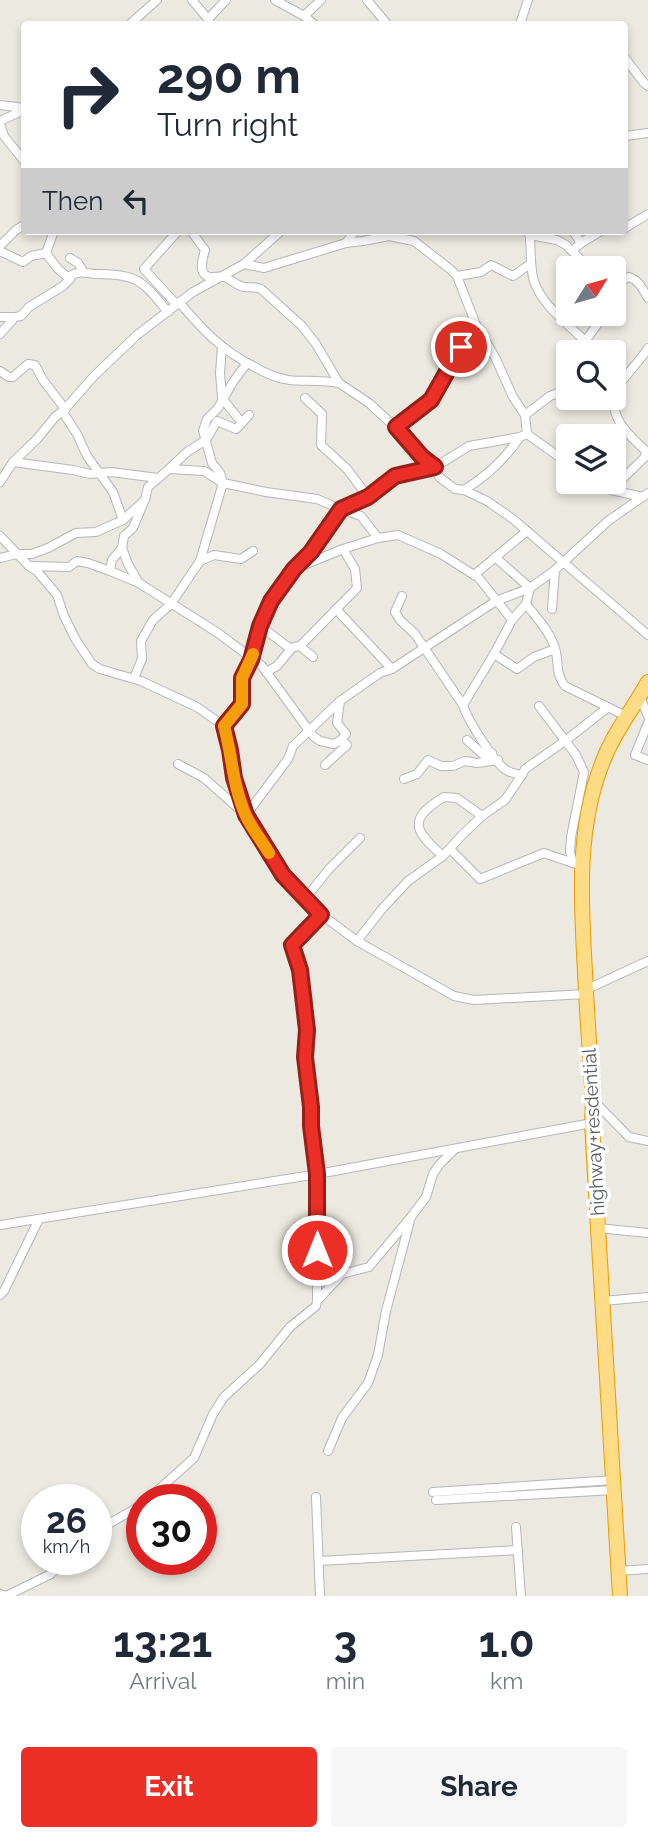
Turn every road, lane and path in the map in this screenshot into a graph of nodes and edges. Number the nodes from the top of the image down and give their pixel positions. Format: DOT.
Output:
graph roads {
  1 [pos="157,0"];
  2 [pos="192,0"];
  3 [pos="226,0"];
  4 [pos="275,0"];
  5 [pos="321,0"];
  6 [pos="367,0"];
  7 [pos="528,0"];
  8 [pos="304,16"];
  9 [pos="133,21"];
  10 [pos="209,21"];
  11 [pos="211,21"];
  12 [pos="310,21"];
  13 [pos="384,21"];
  14 [pos="521,21"];
  15 [pos="628,62"];
  16 [pos="648,86"];
  17 [pos="0,105"];
  18 [pos="21,108"];
  19 [pos="21,111"];
  20 [pos="0,123"];
  21 [pos="648,133"];
  22 [pos="628,136"];
  23 [pos="21,157"];
  24 [pos="648,214"];
  25 [pos="628,226"];
  26 [pos="21,227"];
  27 [pos="53,235"];
  28 [pos="174,235"];
  29 [pos="194,235"];
  30 [pos="277,235"];
  31 [pos="352,235"];
  32 [pos="409,235"];
  33 [pos="529,235"];
  34 [pos="540,235"];
  35 [pos="576,235"];
  36 [pos="594,235"];
  37 [pos="406,238"];
  38 [pos="345,243"];
  39 [pos="582,243"];
  40 [pos="0,249"];
  41 [pos="572,251"];
  42 [pos="46,253"];
  43 [pos="577,256"];
  44 [pos="70,258"];
  45 [pos="244,264"];
  46 [pos="530,264"];
  47 [pos="83,271"];
  48 [pos="457,275"];
  49 [pos="223,276"];
  50 [pos="70,279"];
  51 [pos="626,279"];
  52 [pos="648,298"];
  53 [pos="177,303"];
  54 [pos="168,312"];
  55 [pos="0,317"];
  56 [pos="15,317"];
  57 [pos="476,325"];
  58 [pos="596,326"];
  59 [pos="0,334"];
  60 [pos="586,340"];
  61 [pos="222,347"];
  62 [pos="648,348"];
  63 [pos="247,363"];
  64 [pos="0,371"];
  65 [pos="626,373"];
  66 [pos="339,383"];
  67 [pos="556,394"];
  68 [pos="222,398"];
  69 [pos="305,398"];
  70 [pos="65,409"];
  71 [pos="249,415"];
  72 [pos="524,415"];
  73 [pos="242,422"];
  74 [pos="396,427"];
  75 [pos="626,432"];
  76 [pos="524,435"];
  77 [pos="206,440"];
  78 [pos="556,456"];
  79 [pos="13,462"];
  80 [pos="435,467"];
  81 [pos="169,469"];
  82 [pos="99,472"];
  83 [pos="626,475"];
  84 [pos="158,478"];
  85 [pos="0,482"];
  86 [pos="223,483"];
  87 [pos="464,490"];
  88 [pos="626,492"];
  89 [pos="645,495"];
  90 [pos="368,497"];
  91 [pos="145,500"];
  92 [pos="341,509"];
  93 [pos="123,520"];
  94 [pos="527,531"];
  95 [pos="0,536"];
  96 [pos="378,538"];
  97 [pos="122,548"];
  98 [pos="343,549"];
  99 [pos="253,551"];
  100 [pos="17,554"];
  101 [pos="495,557"];
  102 [pos="0,558"];
  103 [pos="201,561"];
  104 [pos="562,562"];
  105 [pos="29,566"];
  106 [pos="294,569"];
  107 [pos="555,569"];
  108 [pos="110,571"];
  109 [pos="474,575"];
  110 [pos="139,583"];
  111 [pos="530,588"];
  112 [pos="402,596"];
  113 [pos="496,601"];
  114 [pos="170,604"];
  115 [pos="526,604"];
  116 [pos="336,609"];
  117 [pos="552,609"];
  118 [pos="512,620"];
  119 [pos="260,626"];
  120 [pos="648,635"];
  121 [pos="296,648"];
  122 [pos="424,648"];
  123 [pos="555,649"];
  124 [pos="494,654"];
  125 [pos="313,657"];
  126 [pos="251,660"];
  127 [pos="392,668"];
  128 [pos="266,673"];
  129 [pos="134,678"];
  130 [pos="648,682"];
  131 [pos="640,697"];
  132 [pos="340,701"];
  133 [pos="463,705"];
  134 [pos="539,706"];
  135 [pos="607,708"];
  136 [pos="626,716"];
  137 [pos="648,716"];
  138 [pos="648,723"];
  139 [pos="224,726"];
  140 [pos="309,731"];
  141 [pos="341,740"];
  142 [pos="467,740"];
  143 [pos="565,741"];
  144 [pos="495,757"];
  145 [pos="648,760"];
  146 [pos="178,764"];
  147 [pos="325,765"];
  148 [pos="522,775"];
  149 [pos="404,779"];
  150 [pos="246,815"];
  151 [pos="482,816"];
  152 [pos="360,838"];
  153 [pos="450,849"];
  154 [pos="443,856"];
  155 [pos="578,864"];
  156 [pos="305,899"];
  157 [pos="321,915"];
  158 [pos="356,941"];
  159 [pos="648,961"];
  160 [pos="586,992"];
  161 [pos="593,1100"];
  162 [pos="593,1123"];
  163 [pos="648,1141"];
  164 [pos="456,1148"];
  165 [pos="317,1174"];
  166 [pos="411,1217"];
  167 [pos="39,1219"];
  168 [pos="0,1225"];
  169 [pos="598,1228"];
  170 [pos="648,1233"];
  171 [pos="0,1295"];
  172 [pos="648,1297"];
  173 [pos="317,1301"];
  174 [pos="603,1301"];
  175 [pos="328,1451"];
  176 [pos="165,1484"];
  177 [pos="614,1485"];
  178 [pos="435,1496"];
  179 [pos="316,1497"];
  180 [pos="516,1527"];
  181 [pos="518,1550"];
  182 [pos="318,1561"];
  183 [pos="648,1569"];
  184 [pos="618,1571"];
  185 [pos="49,1575"];
  186 [pos="0,1594"];
  187 [pos="320,1596"];
  188 [pos="521,1596"];
  189 [pos="620,1596"];
  1 -- 9 [label="street"];
  2 -- 10 [label="street"];
  3 -- 11 [label="street"];
  4 -- 8 [label="street"];
  5 -- 8 [label="street"];
  6 -- 13 [label="street"];
  7 -- 14 [label="street"];
  8 -- 12 [label="street"];
  15 -- 16 [label="street"];
  17 -- 18 [label="street"];
  19 -- 20 [label="street"];
  20 -- 23 [label="street"];
  21 -- 22 [label="street"];
  24 -- 25 [label="street"];
  26 -- 40 [label="street"];
  27 -- 42 [label="street"];
  28 -- 53 [label="street"];
  29 -- 49 [label="street"];
  30 -- 45 [label="street"];
  31 -- 38 [label="street"];
  32 -- 37 [label="street"];
  33 -- 46 [label="street"];
  34 -- 41 [label="street"];
  35 -- 39 [label="street"];
  36 -- 39 [label="street"];
  37 -- 38 [label="street"];
  37 -- 48 [label="street"];
  38 -- 45 [label="street"];
  39 -- 41 [label="street"];
  40 -- 42 [label="street"];
  41 -- 43 [label="street"];
  42 -- 50 [label="street"];
  44 -- 47 [label="street"];
  45 -- 49 [label="street"];
  46 -- 48 [label="street"];
  46 -- 60 [label="street"];
  47 -- 50 [label="street"];
  47 -- 54 [label="street"];
  48 -- 57 [label="street"];
  49 -- 53 [label="street"];
  49 -- 66 [label="street"];
  50 -- 56 [label="street"];
  51 -- 52 [label="street"];
  53 -- 54 [label="street"];
  53 -- 61 [label="street"];
  54 -- 70 [label="street"];
  55 -- 56 [label="street"];
  56 -- 59 [label="street"];
  57 -- 72 [label="street"];
  57 -- 74 [label="street"];
  58 -- 60 [label="street"];
  61 -- 63 [label="street"];
  61 -- 68 [label="street"];
  62 -- 65 [label="street"];
  63 -- 66 [label="street"];
  63 -- 68 [label="street"];
  64 -- 70 [label="street"];
  66 -- 74 [label="street"];
  67 -- 72 [label="street"];
  68 -- 73 [label="street"];
  68 -- 77 [label="street"];
  69 -- 90 [label="street"];
  70 -- 79 [label="street"];
  70 -- 82 [label="street"];
  71 -- 73 [label="street"];
  72 -- 76 [label="street"];
  73 -- 77 [label="street"];
  74 -- 80 [label="street"];
  75 -- 83 [label="street"];
  76 -- 78 [label="street"];
  76 -- 80 [label="street"];
  76 -- 87 [label="street"];
  77 -- 81 [label="street"];
  77 -- 86 [label="street"];
  79 -- 82 [label="street"];
  79 -- 85 [label="street"];
  80 -- 87 [label="street"];
  80 -- 90 [label="street"];
  81 -- 84 [label="street"];
  81 -- 86 [label="street"];
  82 -- 84 [label="street"];
  82 -- 93 [label="street"];
  84 -- 91 [label="street"];
  86 -- 92 [label="street"];
  86 -- 103 [label="street"];
  87 -- 94 [label="street"];
  88 -- 89 [label="street"];
  89 -- 104 [label="street"];
  90 -- 92 [label="street"];
  91 -- 93 [label="street"];
  91 -- 97 [label="street"];
  92 -- 96 [label="street"];
  92 -- 106 [label="street"];
  93 -- 100 [label="street"];
  94 -- 101 [label="street"];
  94 -- 104 [label="street"];
  95 -- 100 [label="street"];
  96 -- 98 [label="street"];
  96 -- 109 [label="street"];
  97 -- 108 [label="street"];
  97 -- 110 [label="street"];
  98 -- 106 [label="street"];
  98 -- 116 [label="street"];
  99 -- 103 [label="street"];
  100 -- 102 [label="street"];
  100 -- 105 [label="street"];
  101 -- 109 [label="street"];
  101 -- 111 [label="street"];
  103 -- 114 [label="street"];
  104 -- 107 [label="street"];
  104 -- 120 [label="street"];
  105 -- 108 [label="street"];
  105 -- 129 [label="street"];
  106 -- 119 [label="street"];
  107 -- 111 [label="street"];
  107 -- 117 [label="street"];
  108 -- 110 [label="street"];
  109 -- 113 [label="street"];
  110 -- 114 [label="street"];
  111 -- 113 [label="street"];
  111 -- 115 [label="street"];
  112 -- 122 [label="street"];
  113 -- 118 [label="street"];
  113 -- 122 [label="street"];
  114 -- 126 [label="street"];
  114 -- 129 [label="street"];
  115 -- 118 [label="street"];
  115 -- 123 [label="street"];
  116 -- 121 [label="street"];
  116 -- 127 [label="street"];
  118 -- 124 [label="street"];
  119 -- 121 [label="street"];
  119 -- 126 [label="street"];
  121 -- 125 [label="street"];
  121 -- 128 [label="street"];
  122 -- 127 [label="street"];
  122 -- 133 [label="street"];
  123 -- 124 [label="street"];
  123 -- 135 [label="street"];
  124 -- 133 [label="street"];
  126 -- 128 [label="street"];
  126 -- 139 [label="street"];
  127 -- 132 [label="street"];
  128 -- 140 [label="street"];
  129 -- 139 [label="street"];
  130 -- 131 [label="highway, highway+resdential"];
  131 -- 136 [label="highway, highway+resdential"];
  131 -- 137 [label="street"];
  132 -- 140 [label="street"];
  132 -- 141 [label="street"];
  133 -- 144 [label="street"];
  134 -- 143 [label="street"];
  135 -- 136 [label="street"];
  135 -- 143 [label="street"];
  136 -- 155 [label="highway, highway+resdential"];
  138 -- 145 [label="street"];
  139 -- 150 [label="street"];
  140 -- 141 [label="street"];
  140 -- 150 [label="street"];
  141 -- 147 [label="street"];
  142 -- 144 [label="street"];
  143 -- 148 [label="street"];
  143 -- 155 [label="street"];
  144 -- 148 [label="street"];
  144 -- 149 [label="street"];
  146 -- 150 [label="street"];
  148 -- 151 [label="street"];
  150 -- 156 [label="street"];
  151 -- 153 [label="street"];
  151 -- 154 [label="street"];
  152 -- 156 [label="street"];
  153 -- 154 [label="street"];
  153 -- 155 [label="street"];
  154 -- 158 [label="street"];
  155 -- 160 [label="highway, highway+resdential"];
  156 -- 157 [label="street"];
  157 -- 158 [label="street"];
  157 -- 165 [label="street"];
  158 -- 160 [label="street"];
  159 -- 160 [label="street"];
  160 -- 161 [label="highway, highway+resdential"];
  161 -- 162 [label="highway, highway+resdential"];
  161 -- 163 [label="street"];
  162 -- 164 [label="street"];
  162 -- 169 [label="highway, highway+resdential"];
  164 -- 165 [label="street"];
  164 -- 166 [label="street"];
  165 -- 167 [label="street"];
  165 -- 173 [label="street"];
  166 -- 173 [label="street"];
  166 -- 175 [label="street"];
  167 -- 168 [label="street"];
  167 -- 171 [label="street"];
  169 -- 170 [label="street"];
  169 -- 174 [label="highway, highway+resdential"];
  172 -- 174 [label="street"];
  173 -- 176 [label="street"];
  174 -- 177 [label="highway, highway+resdential"];
  177 -- 178 [label="street"];
  177 -- 184 [label="highway, highway+resdential"];
  179 -- 182 [label="street"];
  180 -- 181 [label="street"];
  181 -- 182 [label="street"];
  181 -- 188 [label="street"];
  182 -- 187 [label="street"];
  183 -- 184 [label="street"];
  184 -- 189 [label="highway, highway+resdential"];
  185 -- 186 [label="street"];
}
